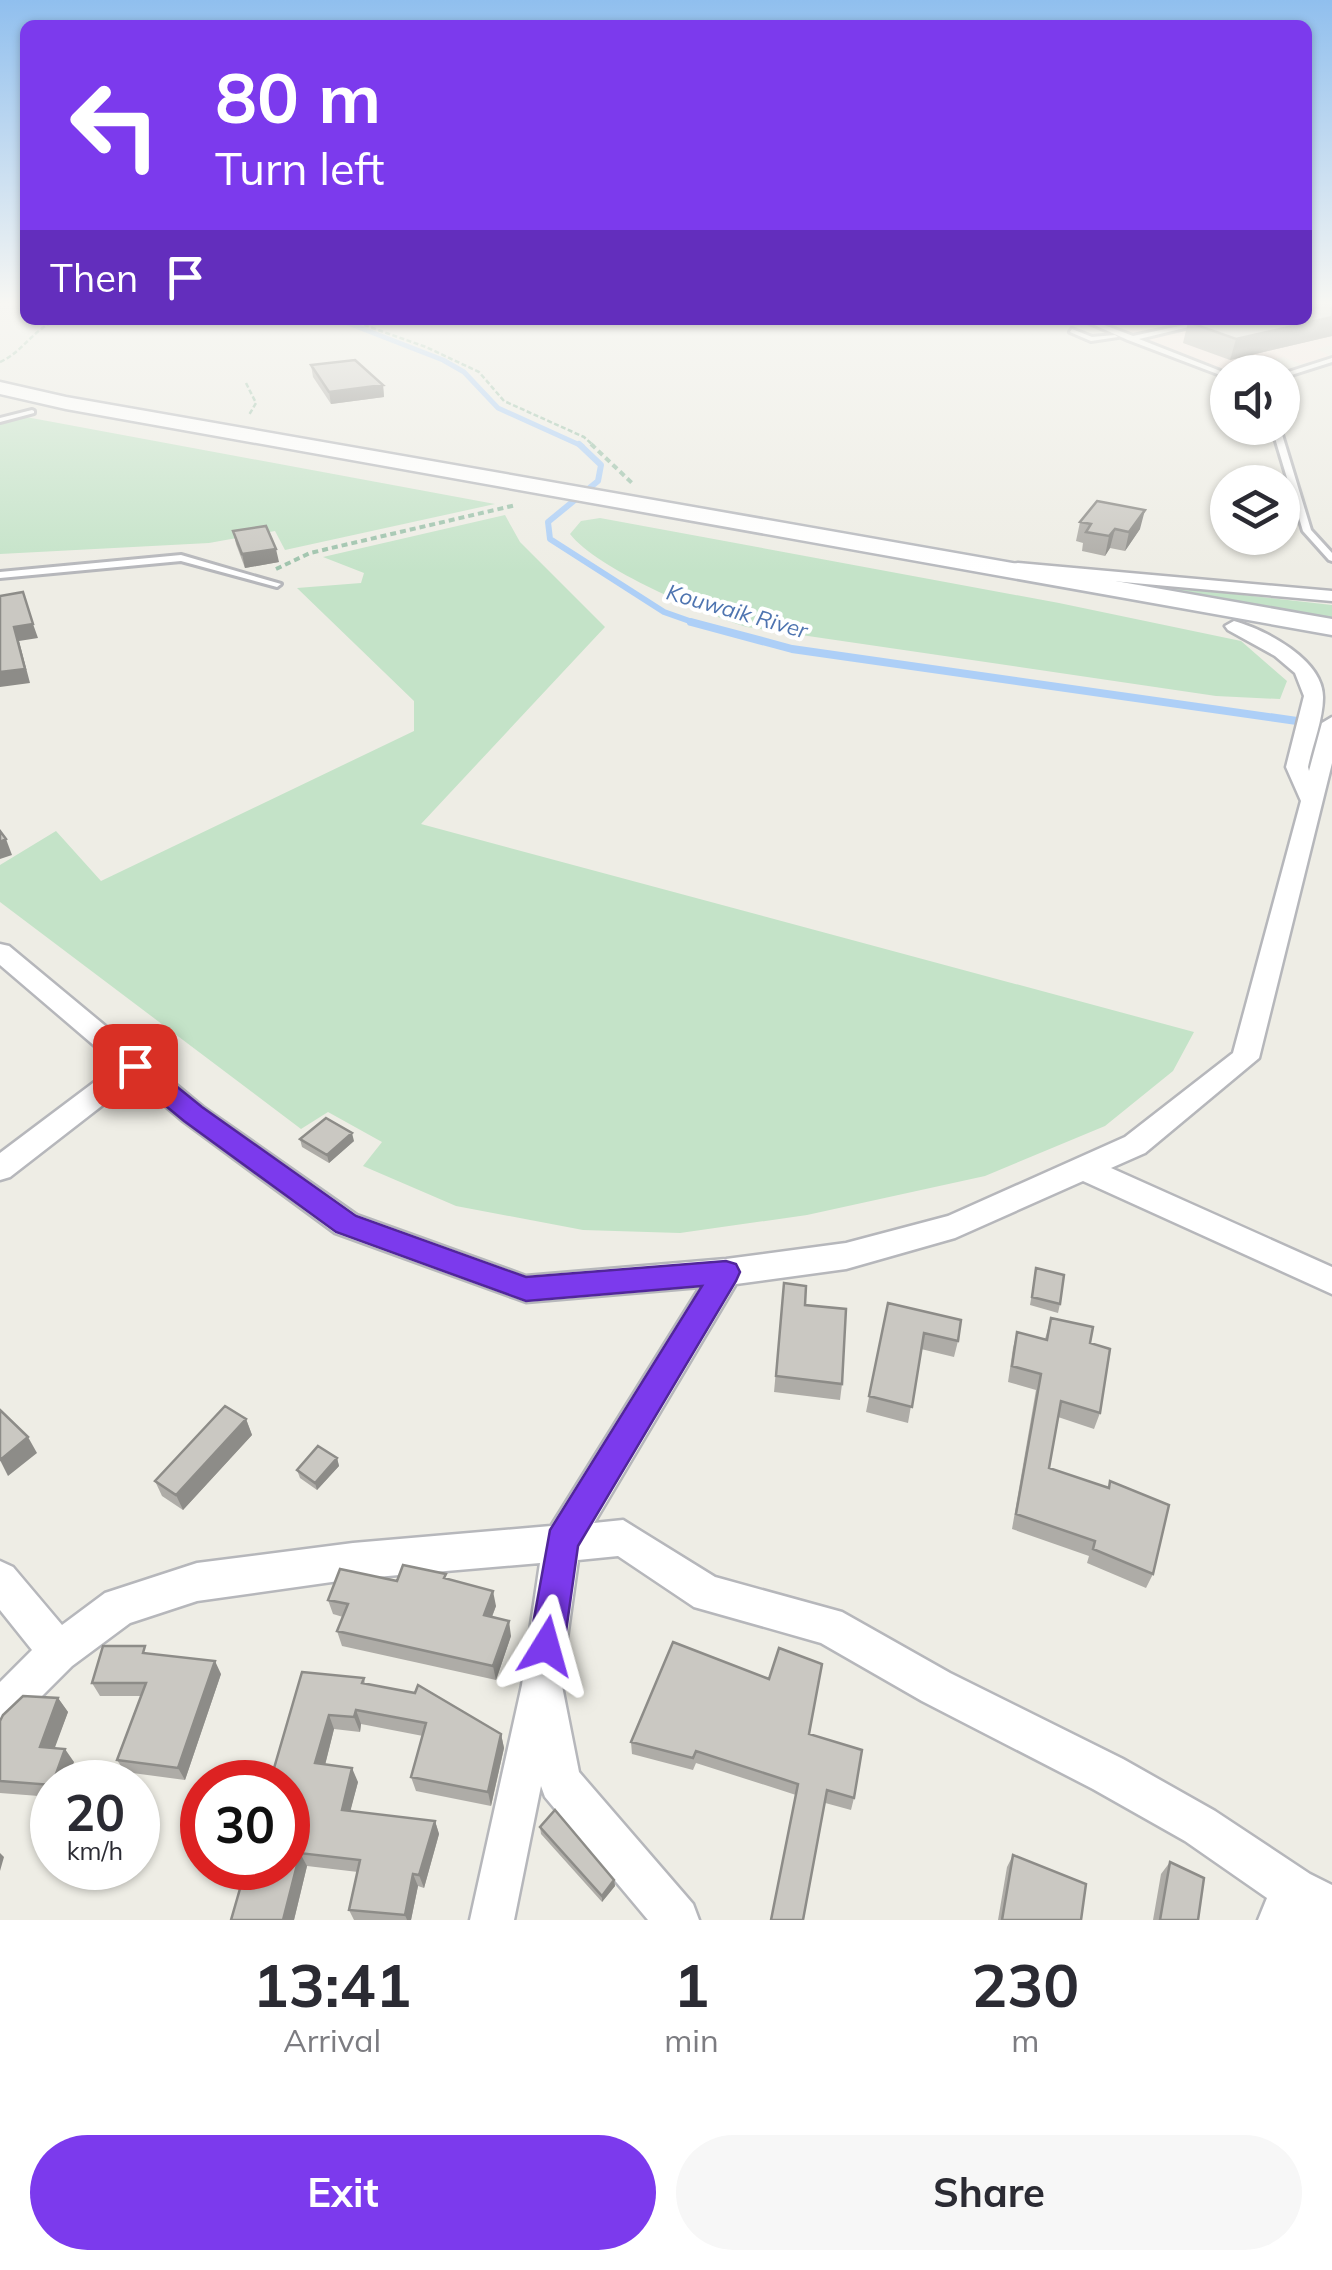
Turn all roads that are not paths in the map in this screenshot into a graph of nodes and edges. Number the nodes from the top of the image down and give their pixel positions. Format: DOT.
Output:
graph roads {
  1 [pos="22,393"];
  2 [pos="0,405"];
  3 [pos="32,412"];
  4 [pos="0,420"];
  5 [pos="1281,445"];
  6 [pos="532,497"];
  7 [pos="603,507"];
  8 [pos="1332,558"];
  9 [pos="984,566"];
  10 [pos="0,576"];
  11 [pos="277,584"];
  12 [pos="1332,596"];
  13 [pos="1234,626"];
  14 [pos="1332,627"];
  15 [pos="1332,644"];
  16 [pos="1332,723"];
  17 [pos="1310,799"];
  18 [pos="0,952"];
  19 [pos="135,1066"];
  20 [pos="10,1162"];
  21 [pos="1083,1168"];
  22 [pos="726,1272"];
  23 [pos="1332,1281"];
  24 [pos="562,1542"];
  25 [pos="0,1580"];
  26 [pos="58,1652"];
  27 [pos="542,1681"];
  28 [pos="0,1710"];
  29 [pos="1302,1906"];
  30 [pos="492,1920"];
  31 [pos="677,1920"];
  1 -- 6 [label="main road"];
  2 -- 3 [label="main road"];
  3 -- 4 [label="lane"];
  3 -- 6 [label="main road"];
  5 -- 8 [label="lane"];
  6 -- 7 [label="main road"];
  7 -- 9 [label="main road"];
  7 -- 13 [label="main road"];
  9 -- 12 [label="street"];
  9 -- 14 [label="main road"];
  10 -- 11 [label="lane"];
  13 -- 15 [label="main road"];
  13 -- 17 [label="street"];
  16 -- 17 [label="street"];
  17 -- 21 [label="street"];
  18 -- 19 [label="street"];
  19 -- 20 [label="street"];
  19 -- 22 [label="street"];
  21 -- 22 [label="street"];
  21 -- 23 [label="street"];
  22 -- 24 [label="street"];
  24 -- 26 [label="street"];
  24 -- 27 [label="street"];
  24 -- 29 [label="street"];
  25 -- 26 [label="street"];
  26 -- 28 [label="street"];
  27 -- 30 [label="street"];
  27 -- 31 [label="street"];
}
